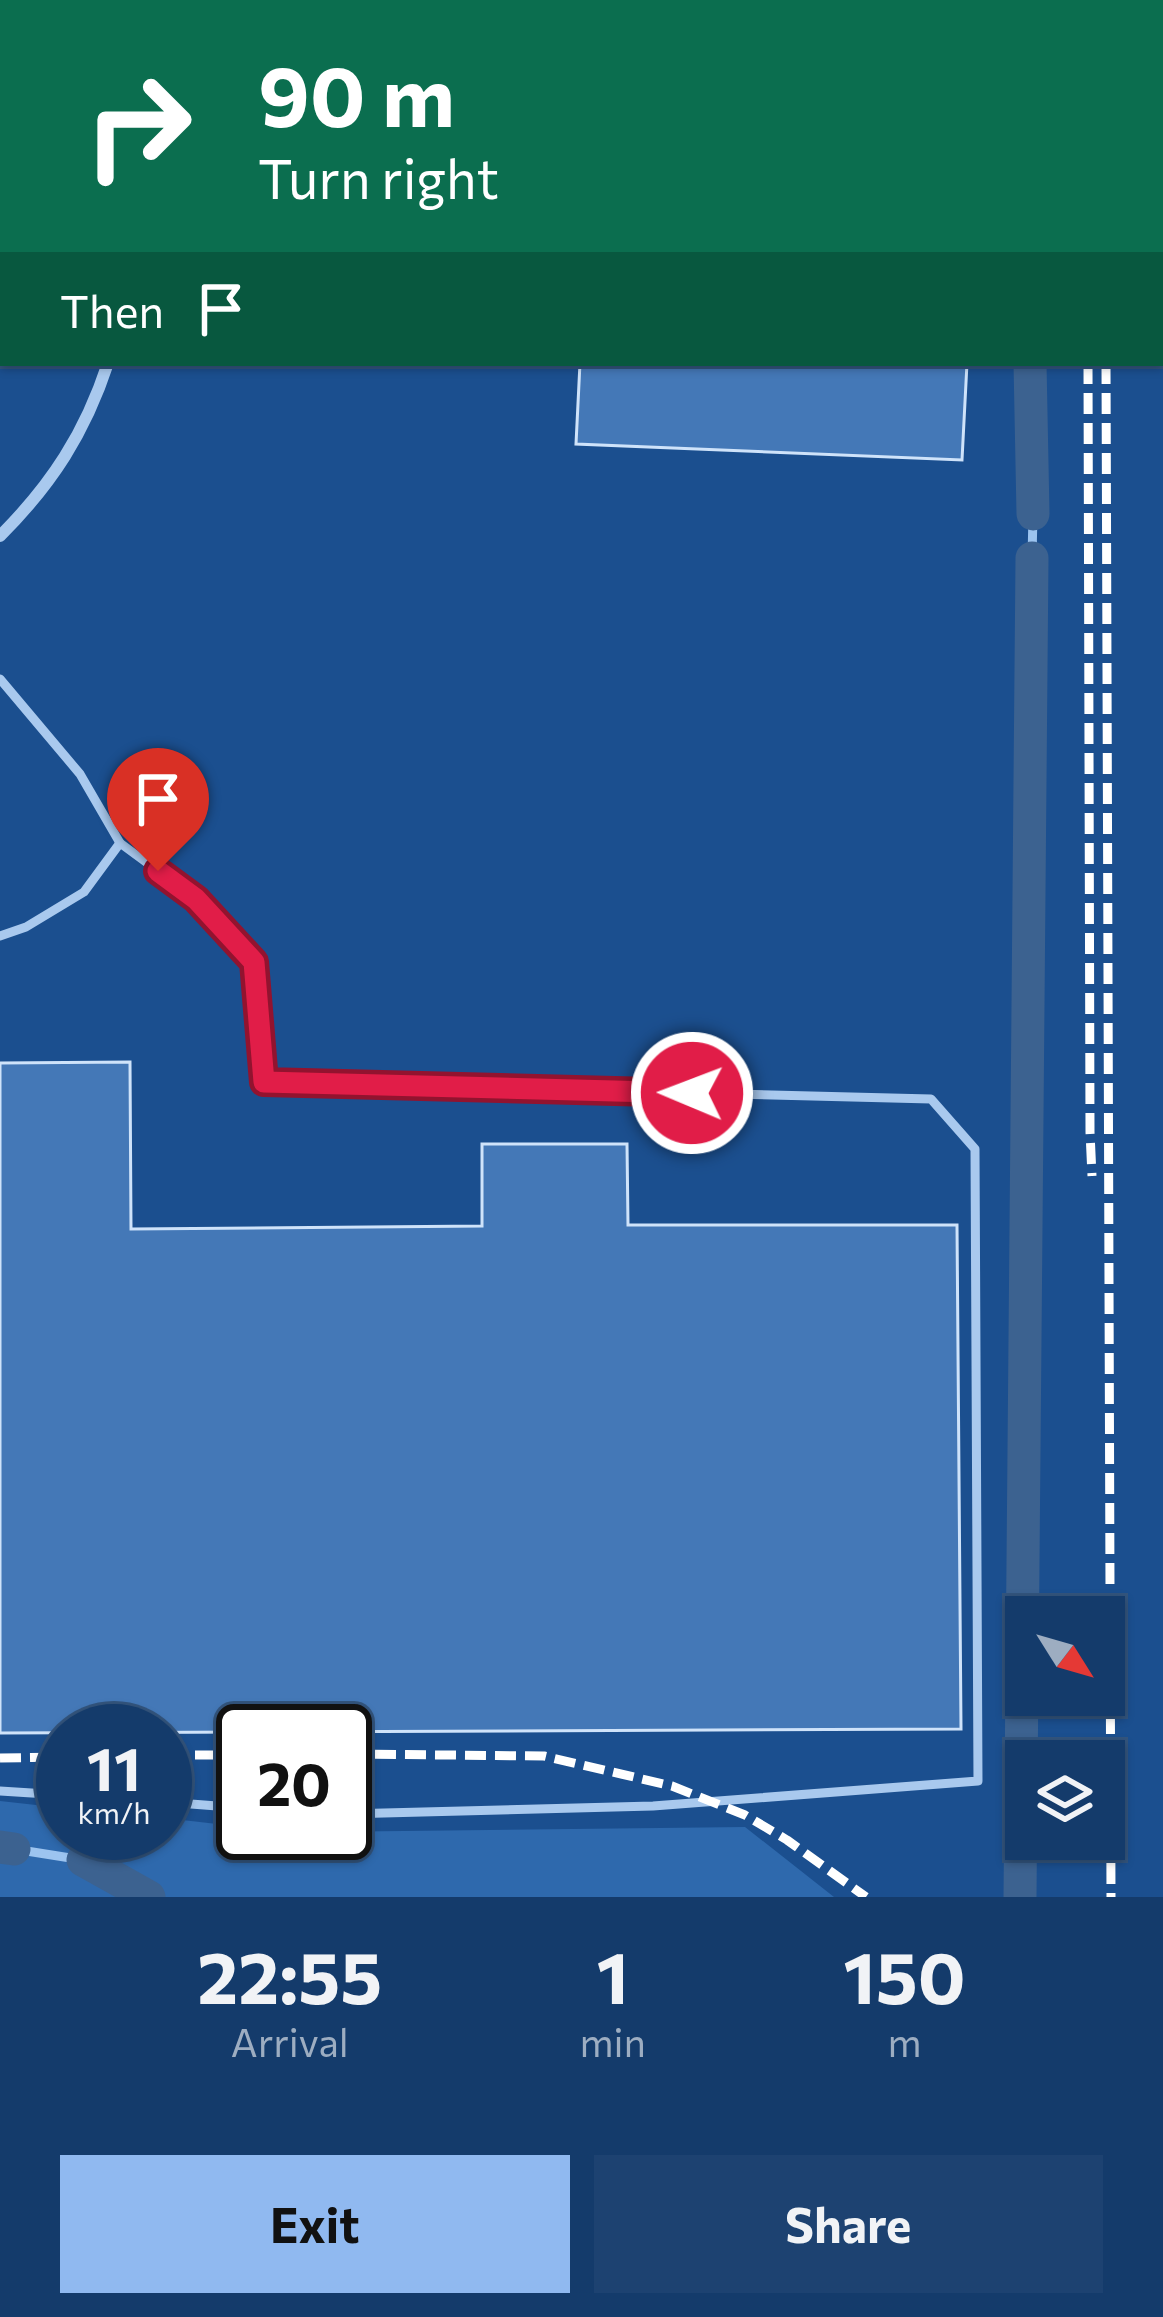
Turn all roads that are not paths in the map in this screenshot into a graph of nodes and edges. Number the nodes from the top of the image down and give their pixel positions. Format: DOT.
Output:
graph roads {
  1 [pos="107,366"];
  2 [pos="0,536"];
  3 [pos="0,679"];
  4 [pos="120,843"];
  5 [pos="0,936"];
  6 [pos="0,1791"];
  7 [pos="36,1793"];
  8 [pos="372,1813"];
  1 -- 2 [label="street"];
  3 -- 4 [label="lane"];
  4 -- 5 [label="lane"];
  4 -- 8 [label="lane"];
  6 -- 7 [label="lane"];
}
